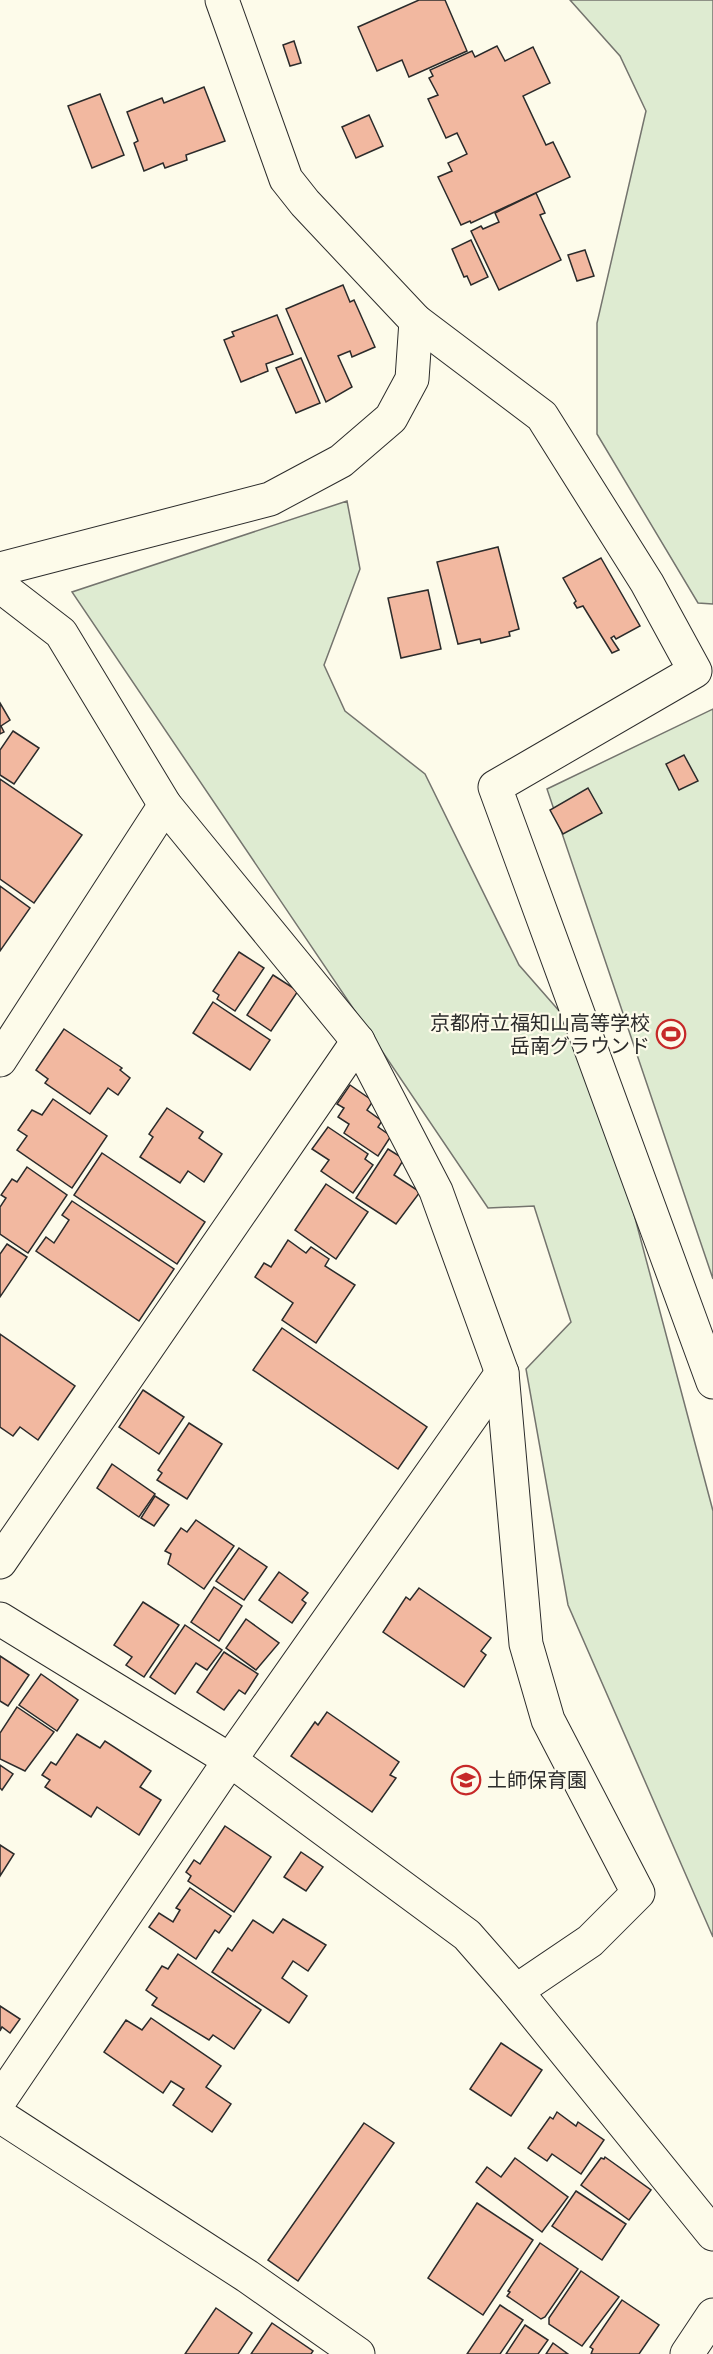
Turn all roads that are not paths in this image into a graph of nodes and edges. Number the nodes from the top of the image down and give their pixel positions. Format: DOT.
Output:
graph roads {
  1 [pos="222,0"];
  2 [pos="416,321"];
  3 [pos="0,568"];
  4 [pos="0,586"];
  5 [pos="165,806"];
  6 [pos="358,1041"];
  7 [pos="0,1060"];
  8 [pos="502,1373"];
  9 [pos="713,1382"];
  10 [pos="0,1562"];
  11 [pos="0,1619"];
  12 [pos="230,1760"];
  13 [pos="516,1991"];
  14 [pos="0,2100"];
  15 [pos="0,2116"];
  16 [pos="713,2234"];
  17 [pos="713,2315"];
  18 [pos="358,2354"];
  19 [pos="687,2354"];
  1 -- 2 [label="street"];
  2 -- 3 [label="street"];
  2 -- 9 [label="street"];
  4 -- 5 [label="street"];
  5 -- 6 [label="street"];
  5 -- 7 [label="street"];
  6 -- 8 [label="street"];
  6 -- 10 [label="street"];
  8 -- 12 [label="street"];
  8 -- 13 [label="street"];
  11 -- 12 [label="street"];
  12 -- 13 [label="street"];
  12 -- 14 [label="street"];
  13 -- 16 [label="street"];
  15 -- 18 [label="street"];
  17 -- 19 [label="street"];
}
